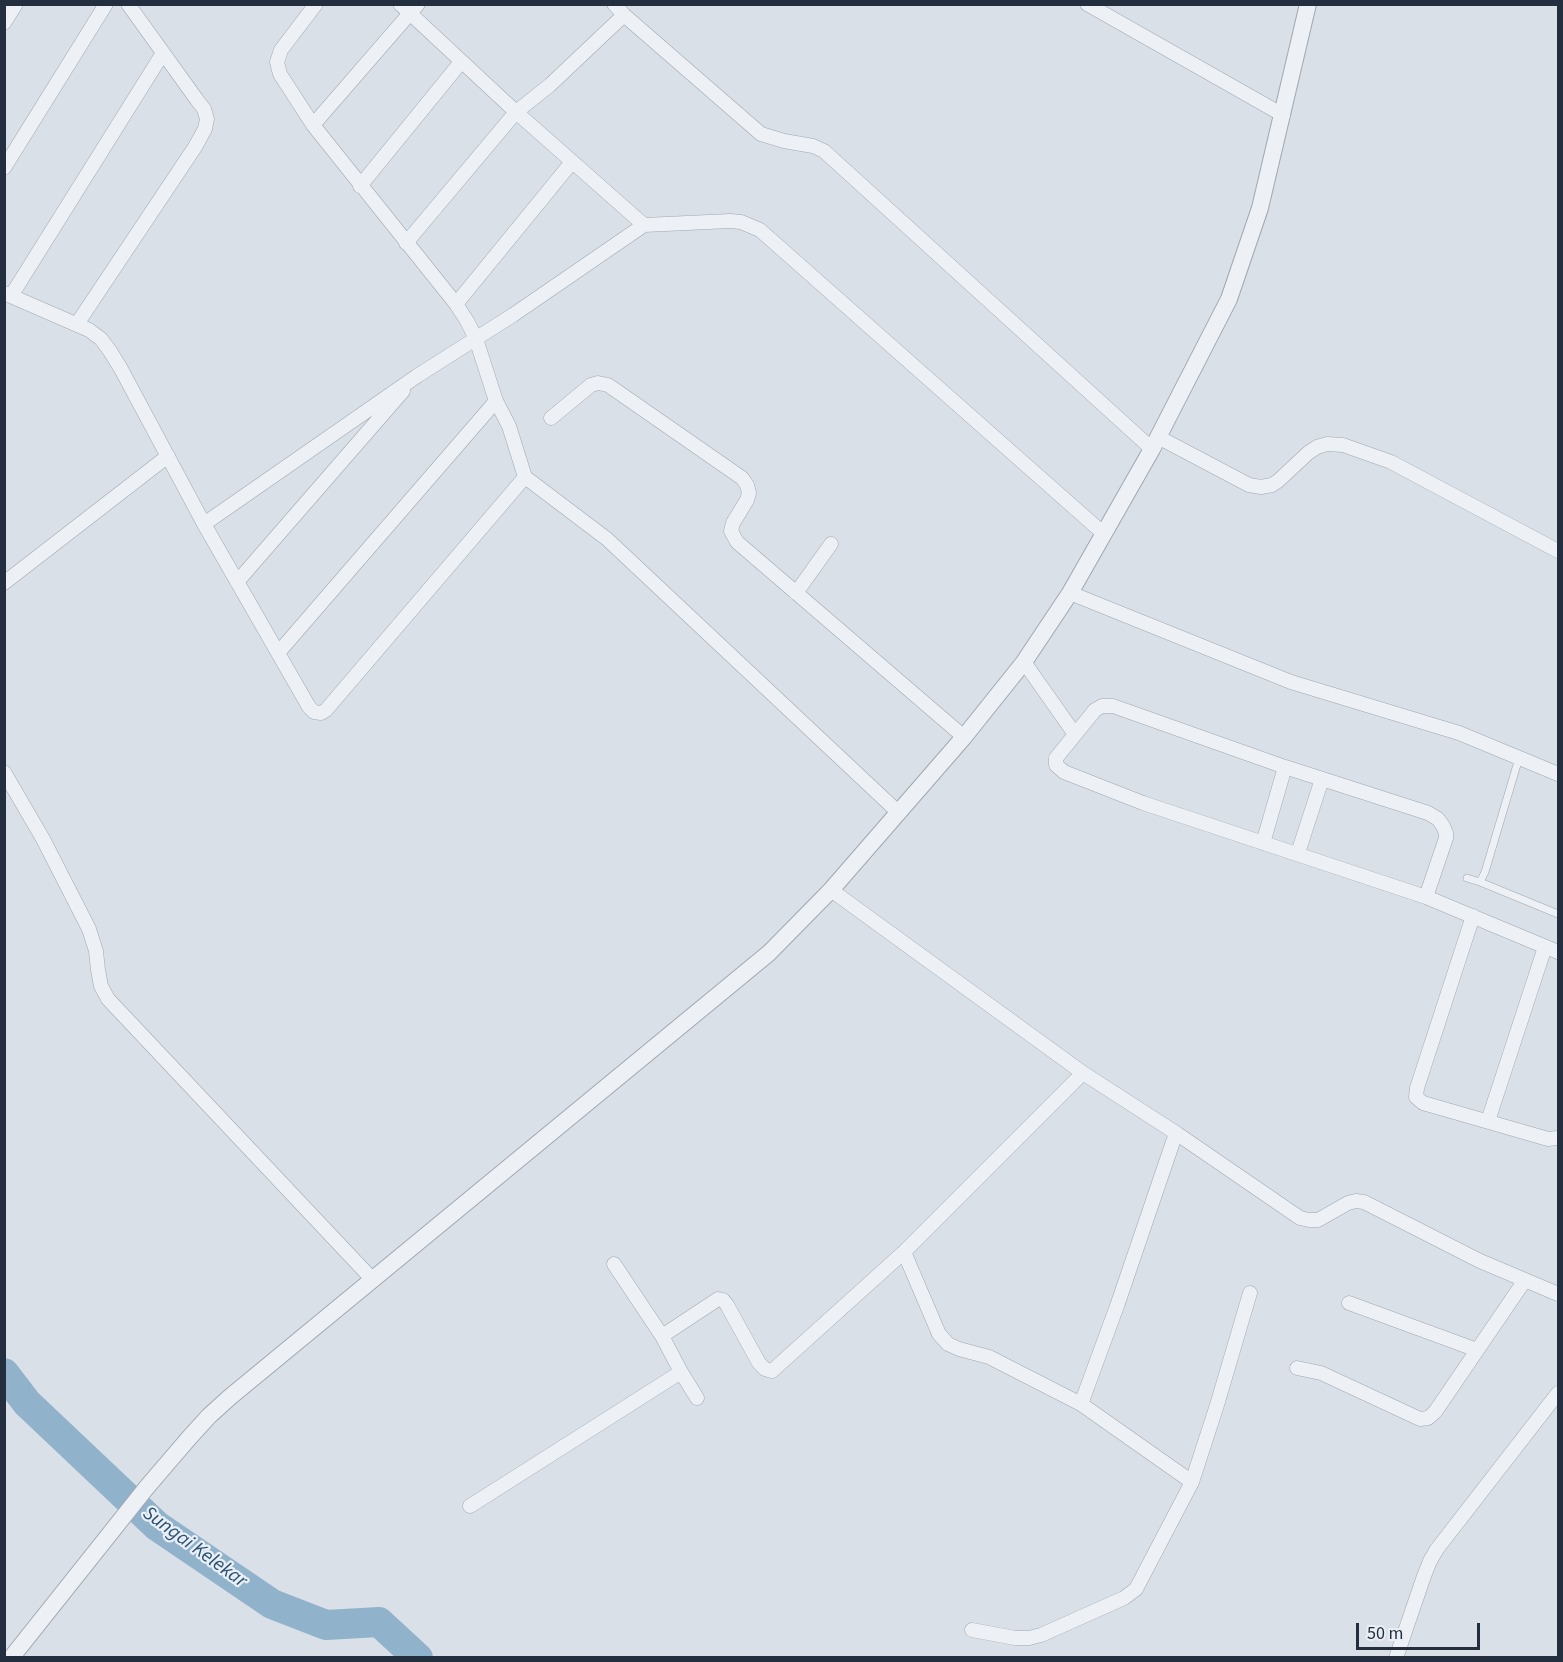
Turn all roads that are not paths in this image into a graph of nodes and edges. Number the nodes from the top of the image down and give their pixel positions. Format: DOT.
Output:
graph roads {
  1 [pos="16,4"];
  2 [pos="106,4"];
  3 [pos="128,4"];
  4 [pos="316,4"];
  5 [pos="614,4"];
  6 [pos="1087,4"];
  7 [pos="1308,4"];
  8 [pos="409,8"];
  9 [pos="624,15"];
  10 [pos="4,23"];
  11 [pos="163,53"];
  12 [pos="461,62"];
  13 [pos="516,112"];
  14 [pos="1283,115"];
  15 [pos="313,125"];
  16 [pos="572,162"];
  17 [pos="4,168"];
  18 [pos="360,186"];
  19 [pos="644,225"];
  20 [pos="406,243"];
  21 [pos="8,295"];
  22 [pos="456,304"];
  23 [pos="77,324"];
  24 [pos="476,339"];
  25 [pos="417,376"];
  26 [pos="496,401"];
  27 [pos="551,418"];
  28 [pos="1155,443"];
  29 [pos="168,456"];
  30 [pos="525,477"];
  31 [pos="204,524"];
  32 [pos="1104,534"];
  33 [pos="831,544"];
  34 [pos="1558,551"];
  35 [pos="237,582"];
  36 [pos="4,583"];
  37 [pos="796,593"];
  38 [pos="1070,593"];
  39 [pos="278,653"];
  40 [pos="1024,662"];
  41 [pos="1074,733"];
  42 [pos="964,737"];
  43 [pos="1519,758"];
  44 [pos="1285,767"];
  45 [pos="4,772"];
  46 [pos="1558,774"];
  47 [pos="1322,779"];
  48 [pos="899,813"];
  49 [pos="1263,843"];
  50 [pos="1298,853"];
  51 [pos="1467,878"];
  52 [pos="1480,882"];
  53 [pos="831,890"];
  54 [pos="1426,897"];
  55 [pos="1558,914"];
  56 [pos="1473,916"];
  57 [pos="1552,949"];
  58 [pos="1083,1073"];
  59 [pos="1488,1121"];
  60 [pos="1176,1133"];
  61 [pos="1558,1137"];
  62 [pos="904,1252"];
  63 [pos="614,1264"];
  64 [pos="373,1280"];
  65 [pos="1525,1280"];
  66 [pos="1250,1293"];
  67 [pos="1558,1294"];
  68 [pos="1349,1303"];
  69 [pos="662,1336"];
  70 [pos="1477,1350"];
  71 [pos="1297,1368"];
  72 [pos="681,1372"];
  73 [pos="1558,1393"];
  74 [pos="697,1398"];
  75 [pos="1081,1404"];
  76 [pos="1192,1482"];
  77 [pos="470,1506"];
  78 [pos="972,1630"];
  79 [pos="13,1657"];
  80 [pos="1396,1658"];
  1 -- 10 [label="street"];
  2 -- 17 [label="street"];
  3 -- 11 [label="street"];
  4 -- 15 [label="street"];
  5 -- 9 [label="street"];
  6 -- 14 [label="street"];
  7 -- 14 [label="street"];
  8 -- 12 [label="street"];
  8 -- 15 [label="street"];
  9 -- 13 [label="street"];
  9 -- 28 [label="street"];
  11 -- 21 [label="street"];
  11 -- 23 [label="street"];
  12 -- 13 [label="street"];
  12 -- 18 [label="street"];
  13 -- 16 [label="street"];
  13 -- 20 [label="street"];
  14 -- 28 [label="street"];
  15 -- 18 [label="street"];
  16 -- 19 [label="street"];
  16 -- 22 [label="street"];
  18 -- 20 [label="street"];
  19 -- 24 [label="street"];
  19 -- 32 [label="street"];
  20 -- 22 [label="street"];
  21 -- 23 [label="street"];
  22 -- 24 [label="street"];
  23 -- 29 [label="street"];
  24 -- 25 [label="street"];
  24 -- 26 [label="street"];
  25 -- 31 [label="street"];
  25 -- 35 [label="street"];
  26 -- 30 [label="street"];
  26 -- 39 [label="street"];
  27 -- 37 [label="street"];
  28 -- 32 [label="street"];
  28 -- 34 [label="street"];
  29 -- 31 [label="street"];
  29 -- 36 [label="street"];
  30 -- 39 [label="street"];
  30 -- 48 [label="street"];
  31 -- 35 [label="street"];
  32 -- 38 [label="street"];
  33 -- 37 [label="street"];
  35 -- 39 [label="street"];
  37 -- 42 [label="street"];
  38 -- 40 [label="street"];
  38 -- 43 [label="street"];
  40 -- 41 [label="street"];
  40 -- 42 [label="street"];
  41 -- 44 [label="street"];
  41 -- 49 [label="street"];
  42 -- 48 [label="street"];
  43 -- 46 [label="street"];
  43 -- 52 [label="lane"];
  44 -- 47 [label="street"];
  44 -- 49 [label="street"];
  45 -- 64 [label="street"];
  47 -- 50 [label="street"];
  47 -- 54 [label="street"];
  48 -- 53 [label="street"];
  49 -- 50 [label="street"];
  50 -- 54 [label="street"];
  51 -- 52 [label="lane"];
  52 -- 55 [label="lane"];
  53 -- 58 [label="street"];
  53 -- 64 [label="street"];
  54 -- 56 [label="street"];
  56 -- 57 [label="street"];
  56 -- 59 [label="street"];
  57 -- 59 [label="street"];
  58 -- 60 [label="street"];
  58 -- 62 [label="street"];
  59 -- 61 [label="street"];
  60 -- 65 [label="street"];
  60 -- 75 [label="street"];
  62 -- 69 [label="street"];
  62 -- 75 [label="street"];
  63 -- 69 [label="street"];
  64 -- 79 [label="street"];
  65 -- 67 [label="street"];
  65 -- 70 [label="street"];
  66 -- 76 [label="street"];
  68 -- 70 [label="street"];
  69 -- 72 [label="street"];
  70 -- 71 [label="street"];
  72 -- 74 [label="street"];
  72 -- 77 [label="street"];
  73 -- 80 [label="street"];
  75 -- 76 [label="street"];
  76 -- 78 [label="street"];
}
